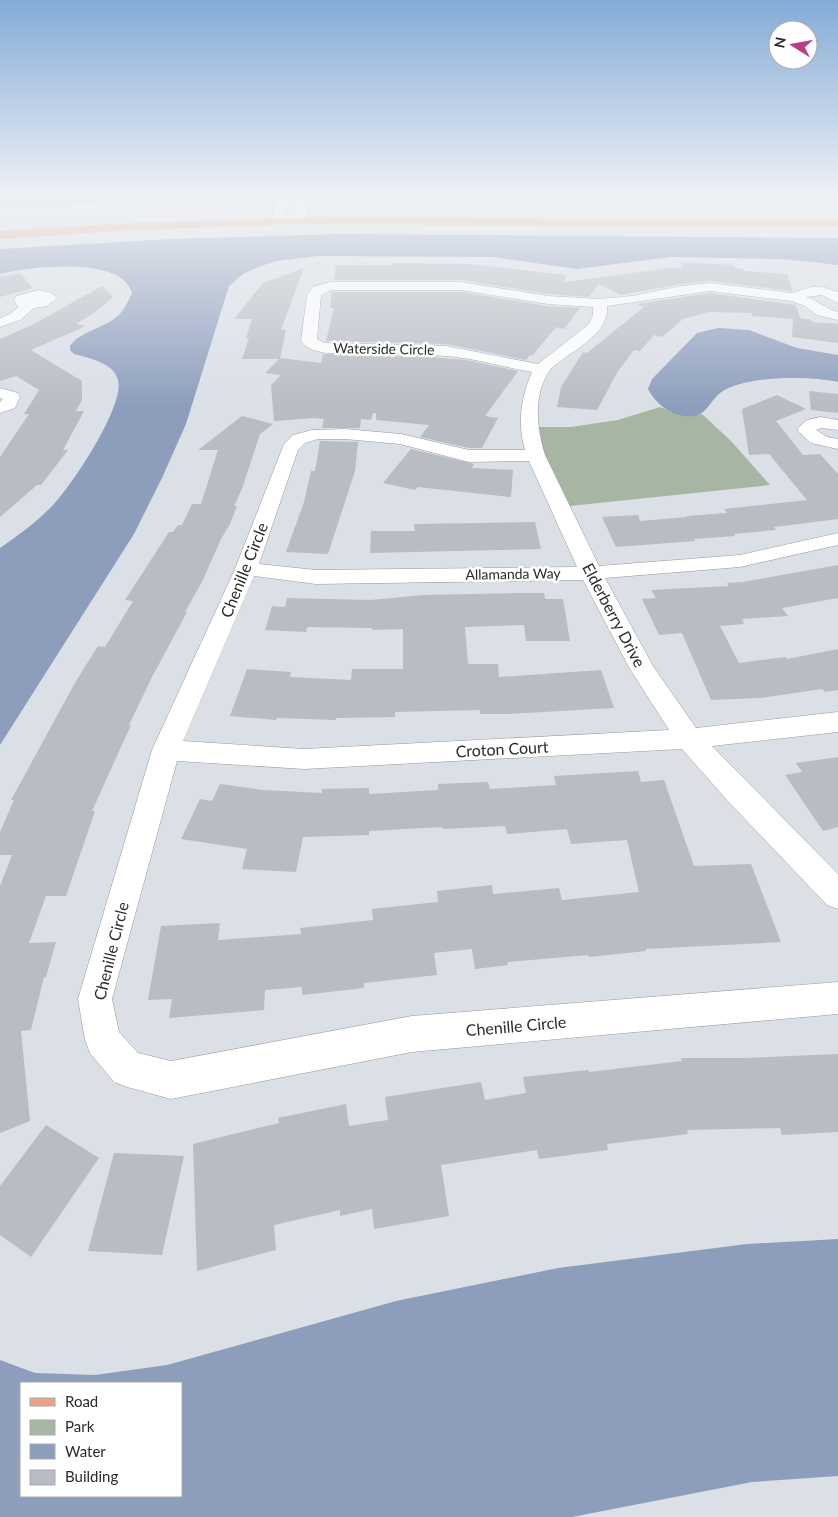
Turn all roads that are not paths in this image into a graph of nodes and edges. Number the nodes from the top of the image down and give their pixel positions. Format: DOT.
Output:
graph roads {
  1 [pos="794,297"];
  2 [pos="838,299"];
  3 [pos="599,303"];
  4 [pos="30,305"];
  5 [pos="838,316"];
  6 [pos="0,323"];
  7 [pos="542,369"];
  8 [pos="0,393"];
  9 [pos="0,408"];
  10 [pos="838,425"];
  11 [pos="838,444"];
  12 [pos="536,455"];
  13 [pos="838,539"];
  14 [pos="246,569"];
  15 [pos="591,573"];
  16 [pos="838,722"];
  17 [pos="689,739"];
  18 [pos="166,750"];
  19 [pos="838,895"];
  20 [pos="838,998"];
  1 -- 2 [label="street, Waterside Circle"];
  1 -- 3 [label="street, Waterside Circle"];
  1 -- 5 [label="street, Waterside Circle"];
  3 -- 7 [label="street, Elderberry Drive"];
  3 -- 7 [label="street, Waterside Circle"];
  4 -- 6 [label="street"];
  7 -- 12 [label="street, Elderberry Drive"];
  8 -- 9 [label="street"];
  10 -- 11 [label="street"];
  12 -- 14 [label="street, Chenille Circle"];
  12 -- 15 [label="street, Elderberry Drive"];
  13 -- 15 [label="street, Allamanda Way"];
  14 -- 15 [label="street, Allamanda Way"];
  14 -- 18 [label="street, Chenille Circle"];
  15 -- 17 [label="street, Elderberry Drive"];
  16 -- 17 [label="street, Croton Court"];
  17 -- 18 [label="street, Croton Court"];
  17 -- 19 [label="street, Elderberry Drive"];
  18 -- 20 [label="street, Chenille Circle"];
}
